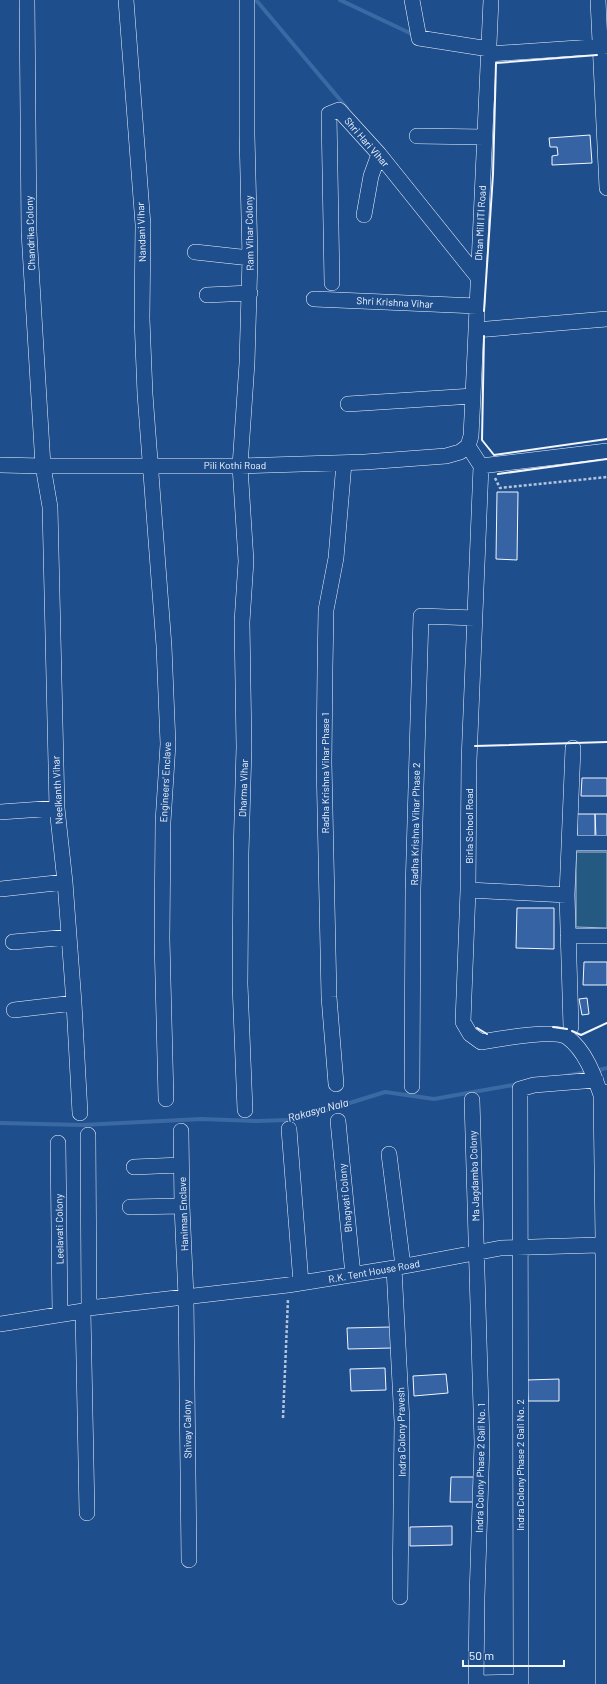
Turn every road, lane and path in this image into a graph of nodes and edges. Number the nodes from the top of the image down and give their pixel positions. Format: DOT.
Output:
graph roads {
  1 [pos="27,0"];
  2 [pos="126,0"];
  3 [pos="247,0"];
  4 [pos="412,0"];
  5 [pos="491,0"];
  6 [pos="598,0"];
  7 [pos="604,46"];
  8 [pos="489,52"];
  9 [pos="417,136"];
  10 [pos="485,137"];
  11 [pos="606,139"];
  12 [pos="379,154"];
  13 [pos="607,188"];
  14 [pos="364,215"];
  15 [pos="195,252"];
  16 [pos="250,258"];
  17 [pos="477,276"];
  18 [pos="332,283"];
  19 [pos="250,293"];
  20 [pos="207,295"];
  21 [pos="314,299"];
  22 [pos="477,306"];
  23 [pos="607,319"];
  24 [pos="476,330"];
  25 [pos="473,396"];
  26 [pos="348,404"];
  27 [pos="468,446"];
  28 [pos="607,451"];
  29 [pos="344,463"];
  30 [pos="0,465"];
  31 [pos="150,465"];
  32 [pos="484,465"];
  33 [pos="43,466"];
  34 [pos="240,466"];
  35 [pos="607,477"];
  36 [pos="475,618"];
  37 [pos="573,748"];
  38 [pos="57,808"];
  39 [pos="0,812"];
  40 [pos="569,843"];
  41 [pos="607,843"];
  42 [pos="65,882"];
  43 [pos="2,890"];
  44 [pos="468,890"];
  45 [pos="568,895"];
  46 [pos="568,936"];
  47 [pos="607,936"];
  48 [pos="69,937"];
  49 [pos="13,942"];
  50 [pos="74,1003"];
  51 [pos="14,1010"];
  52 [pos="571,1026"];
  53 [pos="593,1073"];
  54 [pos="336,1084"];
  55 [pos="412,1086"];
  56 [pos="604,1094"];
  57 [pos="166,1099"];
  58 [pos="472,1100"];
  59 [pos="245,1110"];
  60 [pos="80,1113"];
  61 [pos="338,1121"];
  62 [pos="289,1129"];
  63 [pos="181,1131"];
  64 [pos="88,1135"];
  65 [pos="58,1143"];
  66 [pos="389,1154"];
  67 [pos="181,1165"];
  68 [pos="134,1167"];
  69 [pos="182,1206"];
  70 [pos="130,1207"];
  71 [pos="602,1243"];
  72 [pos="520,1246"];
  73 [pos="477,1252"];
  74 [pos="398,1267"];
  75 [pos="353,1275"];
  76 [pos="295,1284"];
  77 [pos="186,1297"];
  78 [pos="86,1310"];
  79 [pos="60,1315"];
  80 [pos="0,1324"];
  81 [pos="282,1418"];
  82 [pos="87,1513"];
  83 [pos="189,1560"];
  84 [pos="400,1597"];
  85 [pos="476,1683"];
  86 [pos="521,1683"];
  87 [pos="603,1684"];
  1 -- 33 [label="street, Chandrika Colony"];
  2 -- 31 [label="street, Nandani Vihar"];
  3 -- 16 [label="street, Ram Vihar Colony"];
  4 -- 8 [label="street"];
  5 -- 8 [label="street, Dhan Mill ITI Road"];
  6 -- 7 [label="street"];
  7 -- 8 [label="street"];
  7 -- 11 [label="street"];
  8 -- 10 [label="street, Dhan Mill ITI Road"];
  9 -- 10 [label="street"];
  10 -- 17 [label="street, Dhan Mill ITI Road"];
  11 -- 13 [label="street"];
  12 -- 14 [label="street"];
  12 -- 17 [label="street, Shri Hari Vihar"];
  12 -- 18 [label="street, Shri Hari Vihar"];
  15 -- 16 [label="street"];
  16 -- 19 [label="street, Ram Vihar Colony"];
  17 -- 22 [label="street, Dhan Mill ITI Road"];
  19 -- 20 [label="street"];
  19 -- 34 [label="street, Ram Vihar Colony"];
  21 -- 22 [label="street, Shri Krishna Vihar"];
  22 -- 24 [label="street, Dhan Mill ITI Road"];
  23 -- 24 [label="street"];
  24 -- 25 [label="street, Dhan Mill ITI Road"];
  25 -- 26 [label="street"];
  25 -- 27 [label="street, Dhan Mill ITI Road"];
  27 -- 29 [label="street, Pili Kothi Road"];
  27 -- 32 [label="street"];
  28 -- 32 [label="street"];
  29 -- 34 [label="street, Pili Kothi Road"];
  29 -- 54 [label="street, Radha Krishna Vihar Phase 1"];
  30 -- 33 [label="street, Pili Kothi Road"];
  31 -- 33 [label="street, Pili Kothi Road"];
  31 -- 34 [label="street, Pili Kothi Road"];
  31 -- 57 [label="street, Engineers' Enclave"];
  32 -- 35 [label="path"];
  32 -- 36 [label="street, Birla School Road"];
  33 -- 38 [label="street, Neelkanth Vihar"];
  34 -- 59 [label="street, Dharma Vihar"];
  36 -- 44 [label="street, Birla School Road"];
  36 -- 55 [label="street, Radha Krishna Vihar Phase 2"];
  37 -- 40 [label="street"];
  38 -- 39 [label="street"];
  38 -- 42 [label="street, Neelkanth Vihar"];
  40 -- 41 [label="street"];
  40 -- 45 [label="street"];
  42 -- 43 [label="street"];
  42 -- 48 [label="street, Neelkanth Vihar"];
  44 -- 45 [label="street"];
  44 -- 53 [label="street, Birla School Road"];
  45 -- 46 [label="street"];
  46 -- 47 [label="street"];
  46 -- 52 [label="street"];
  48 -- 49 [label="street"];
  48 -- 50 [label="street, Neelkanth Vihar"];
  50 -- 51 [label="street"];
  50 -- 60 [label="street, Neelkanth Vihar"];
  53 -- 56 [label="street, Birla School Road"];
  53 -- 72 [label="street, Indra Colony Phase 2 Gali No. 2"];
  56 -- 71 [label="street"];
  58 -- 73 [label="street, Ma Jagdamba Colony"];
  61 -- 75 [label="street, Bhagvati Colony"];
  62 -- 76 [label="street"];
  63 -- 67 [label="street, Haniman Enclave"];
  64 -- 78 [label="street"];
  65 -- 79 [label="street, Leelavati Colony"];
  66 -- 74 [label="street, Indra Colony Pravesh"];
  67 -- 68 [label="street"];
  67 -- 69 [label="street, Haniman Enclave"];
  69 -- 70 [label="street"];
  69 -- 77 [label="street, Haniman Enclave"];
  71 -- 72 [label="street, R.K. Tent House Road"];
  71 -- 87 [label="street"];
  72 -- 73 [label="street, R.K. Tent House Road"];
  72 -- 86 [label="street, Indra Colony Phase 2 Gali No. 2"];
  73 -- 74 [label="street, R.K. Tent House Road"];
  73 -- 85 [label="street, Indra Colony Phase 2 Gali No. 1"];
  74 -- 75 [label="street, R.K. Tent House Road"];
  74 -- 84 [label="street, Indra Colony Pravesh"];
  75 -- 76 [label="street, R.K. Tent House Road"];
  76 -- 77 [label="street, R.K. Tent House Road"];
  76 -- 81 [label="path"];
  77 -- 78 [label="street, R.K. Tent House Road"];
  77 -- 83 [label="street, Shivay Calony"];
  78 -- 79 [label="street, R.K. Tent House Road"];
  78 -- 82 [label="street"];
  79 -- 80 [label="street, R.K. Tent House Road"];
  85 -- 86 [label="street"];
}
